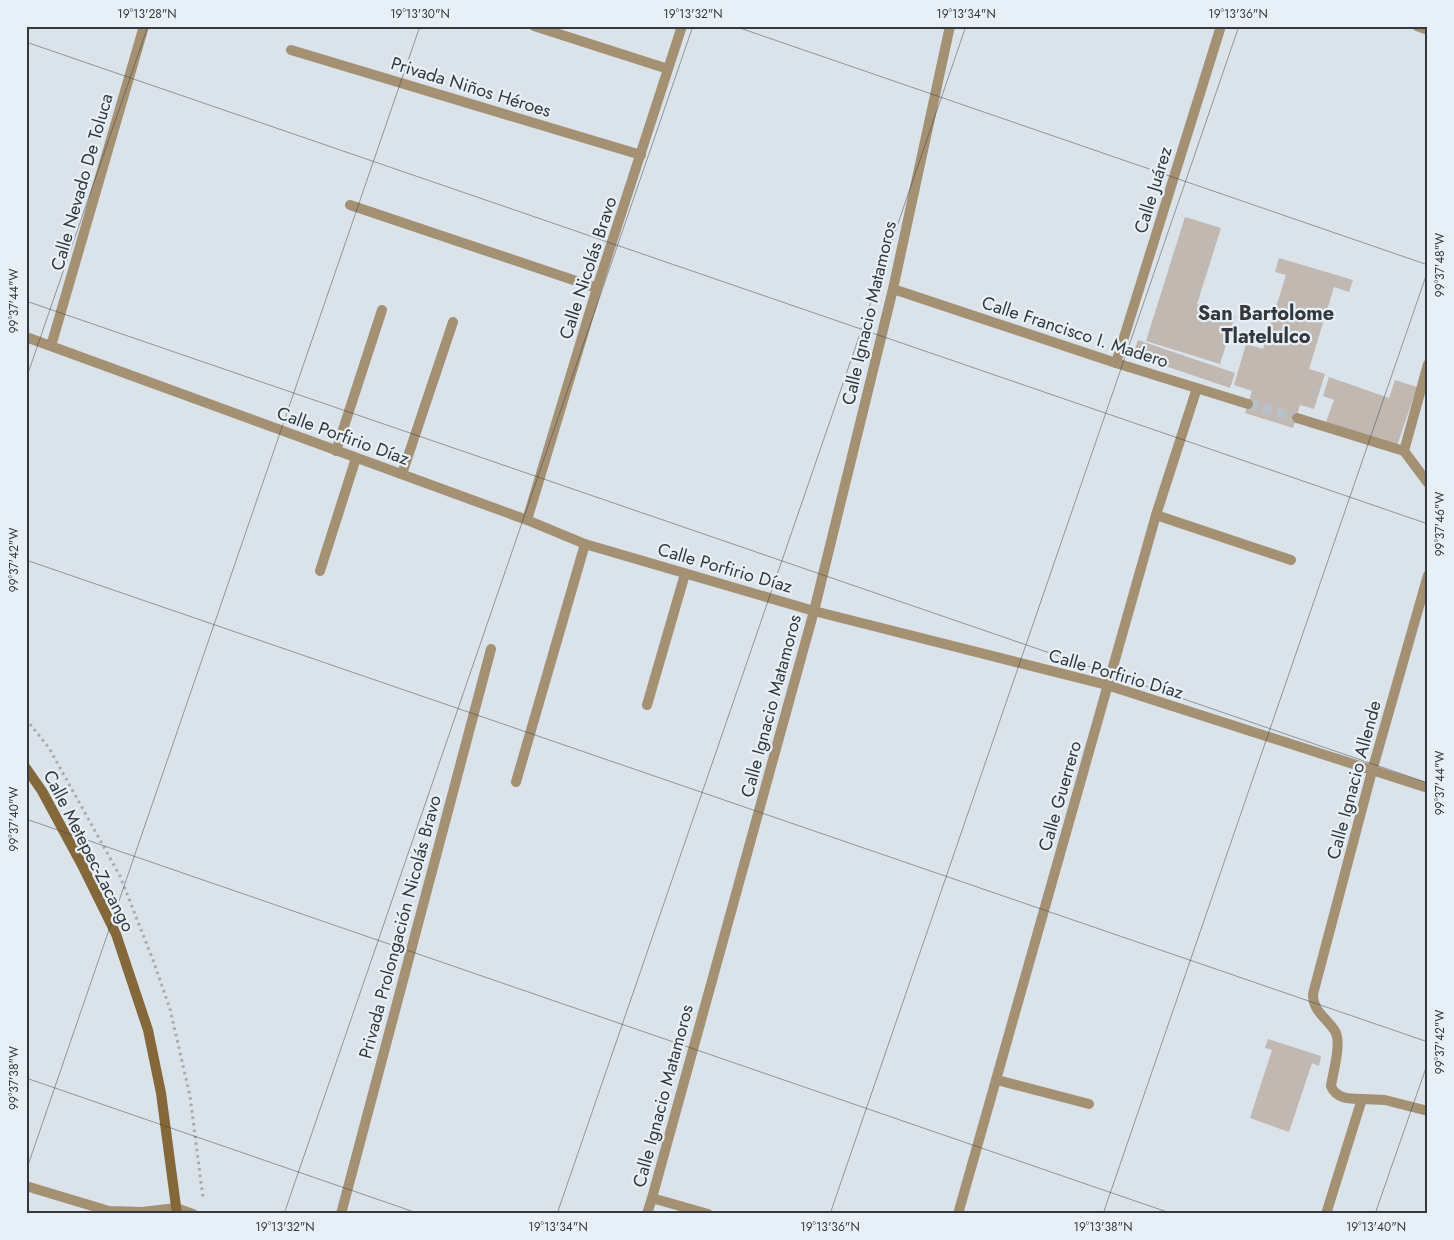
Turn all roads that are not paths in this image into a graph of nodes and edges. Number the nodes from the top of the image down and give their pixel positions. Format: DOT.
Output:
graph roads {
  1 [pos="144,26"];
  2 [pos="534,26"];
  3 [pos="682,26"];
  4 [pos="950,26"];
  5 [pos="1221,26"];
  6 [pos="1417,26"];
  7 [pos="1428,30"];
  8 [pos="291,50"];
  9 [pos="668,69"];
  10 [pos="641,154"];
  11 [pos="350,205"];
  12 [pos="597,288"];
  13 [pos="893,289"];
  14 [pos="382,310"];
  15 [pos="453,322"];
  16 [pos="26,337"];
  17 [pos="51,346"];
  18 [pos="1116,362"];
  19 [pos="1428,364"];
  20 [pos="1198,388"];
  21 [pos="1248,404"];
  22 [pos="1297,418"];
  23 [pos="336,451"];
  24 [pos="1404,451"];
  25 [pos="356,458"];
  26 [pos="402,474"];
  27 [pos="1428,483"];
  28 [pos="1156,515"];
  29 [pos="527,520"];
  30 [pos="585,544"];
  31 [pos="1291,560"];
  32 [pos="320,571"];
  33 [pos="685,574"];
  34 [pos="1428,575"];
  35 [pos="814,610"];
  36 [pos="491,649"];
  37 [pos="1107,685"];
  38 [pos="647,705"];
  39 [pos="26,768"];
  40 [pos="1372,771"];
  41 [pos="516,782"];
  42 [pos="1428,788"];
  43 [pos="997,1080"];
  44 [pos="1362,1099"];
  45 [pos="1089,1104"];
  46 [pos="1428,1110"];
  47 [pos="26,1186"];
  48 [pos="652,1198"];
  49 [pos="176,1211"];
  50 [pos="192,1214"];
  51 [pos="341,1214"];
  52 [pos="647,1214"];
  53 [pos="708,1214"];
  54 [pos="958,1214"];
  55 [pos="1326,1214"];
  1 -- 17 [label="street, Calle Nevado De Toluca"];
  2 -- 9 [label="street"];
  3 -- 9 [label="street, Calle Nicolás Bravo"];
  4 -- 13 [label="street, Calle Ignacio Matamoros"];
  5 -- 18 [label="street, Calle Juárez"];
  6 -- 7 [label="street"];
  8 -- 10 [label="street, Privada Niños Héroes"];
  9 -- 10 [label="street, Calle Nicolás Bravo"];
  10 -- 12 [label="street, Calle Nicolás Bravo"];
  11 -- 12 [label="street"];
  12 -- 29 [label="street, Calle Nicolás Bravo"];
  13 -- 18 [label="street, Calle Francisco I. Madero"];
  13 -- 35 [label="street, Calle Ignacio Matamoros"];
  14 -- 23 [label="street"];
  15 -- 26 [label="street"];
  16 -- 17 [label="street, Calle Porfirio Díaz"];
  17 -- 23 [label="street, Calle Porfirio Díaz"];
  18 -- 20 [label="street, Calle Francisco I. Madero"];
  19 -- 24 [label="street"];
  20 -- 21 [label="street, Calle Francisco I. Madero"];
  20 -- 28 [label="street, Calle Guerrero"];
  22 -- 24 [label="street"];
  23 -- 25 [label="street, Calle Porfirio Díaz"];
  24 -- 27 [label="street"];
  25 -- 26 [label="street, Calle Porfirio Díaz"];
  25 -- 32 [label="street"];
  26 -- 29 [label="street, Calle Porfirio Díaz"];
  28 -- 31 [label="street"];
  28 -- 37 [label="street, Calle Guerrero"];
  29 -- 30 [label="street, Calle Porfirio Díaz"];
  30 -- 33 [label="street, Calle Porfirio Díaz"];
  30 -- 41 [label="street"];
  33 -- 35 [label="street, Calle Porfirio Díaz"];
  33 -- 38 [label="street"];
  34 -- 40 [label="street, Calle Ignacio Allende"];
  35 -- 37 [label="street, Calle Porfirio Díaz"];
  35 -- 48 [label="street, Calle Ignacio Matamoros"];
  36 -- 51 [label="street, Privada Prolongación Nicolás Bravo"];
  37 -- 40 [label="street, Calle Porfirio Díaz"];
  37 -- 43 [label="street, Calle Guerrero"];
  39 -- 49 [label="main road, Calle Metepec-Zacango"];
  40 -- 42 [label="street, Calle Porfirio Díaz"];
  40 -- 44 [label="street, Calle Ignacio Allende"];
  43 -- 45 [label="street"];
  43 -- 54 [label="street, Calle Guerrero"];
  44 -- 46 [label="street"];
  44 -- 55 [label="street"];
  47 -- 49 [label="street"];
  48 -- 52 [label="street, Calle Ignacio Matamoros"];
  48 -- 53 [label="street"];
  49 -- 50 [label="street"];
}
